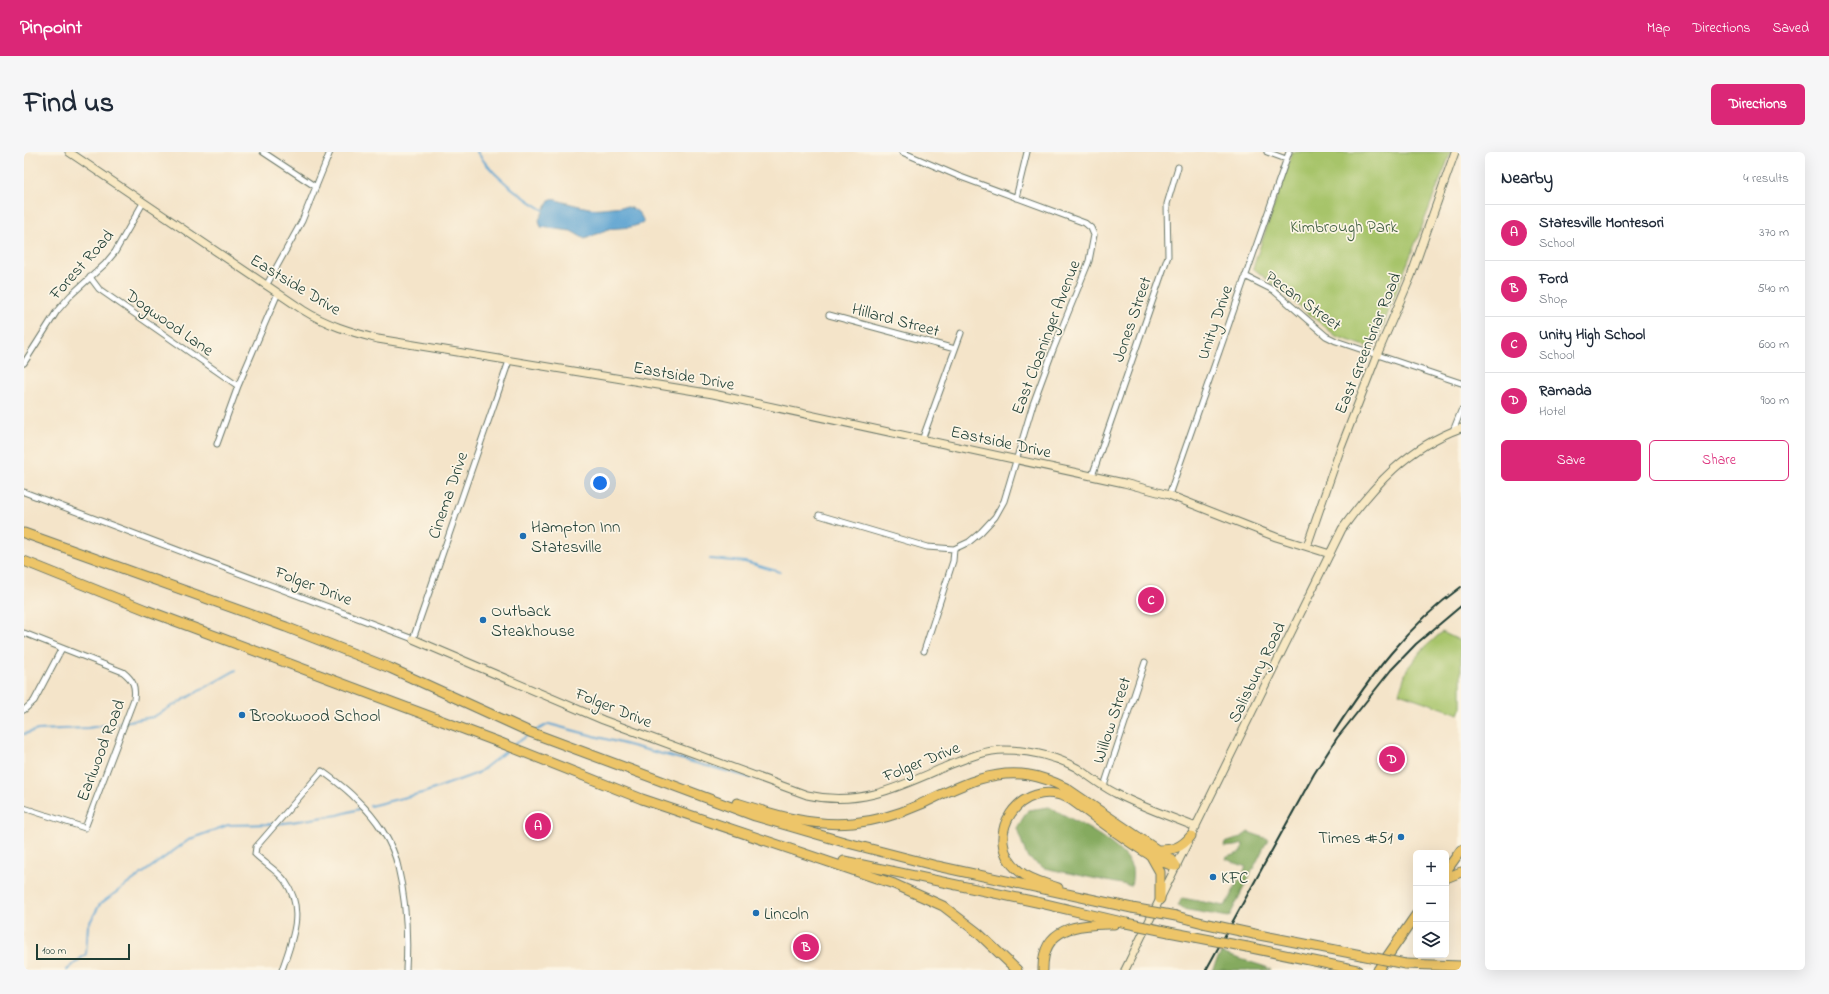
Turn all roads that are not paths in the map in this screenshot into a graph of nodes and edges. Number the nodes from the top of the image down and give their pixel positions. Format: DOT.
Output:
graph roads {
  1 [pos="69,152"];
  2 [pos="263,152"];
  3 [pos="330,152"];
  4 [pos="902,152"];
  5 [pos="1027,152"];
  6 [pos="1267,152"];
  7 [pos="1289,152"];
  8 [pos="1455,152"];
  9 [pos="1286,159"];
  10 [pos="1178,167"];
  11 [pos="316,187"];
  12 [pos="1016,198"];
  13 [pos="143,203"];
  14 [pos="1245,276"];
  15 [pos="90,277"];
  16 [pos="266,286"];
  17 [pos="278,293"];
  18 [pos="829,315"];
  19 [pos="961,333"];
  20 [pos="956,349"];
  21 [pos="1377,355"];
  22 [pos="510,361"];
  23 [pos="24,363"];
  24 [pos="1461,384"];
  25 [pos="238,386"];
  26 [pos="1461,411"];
  27 [pos="1461,428"];
  28 [pos="1453,431"];
  29 [pos="922,440"];
  30 [pos="217,444"];
  31 [pos="1016,459"];
  32 [pos="1092,476"];
  33 [pos="24,492"];
  34 [pos="1169,495"];
  35 [pos="819,515"];
  36 [pos="24,533"];
  37 [pos="1307,546"];
  38 [pos="954,549"];
  39 [pos="1330,554"];
  40 [pos="24,561"];
  41 [pos="24,633"];
  42 [pos="413,639"];
  43 [pos="62,648"];
  44 [pos="924,651"];
  45 [pos="1145,662"];
  46 [pos="24,710"];
  47 [pos="619,765"];
  48 [pos="1104,786"];
  49 [pos="24,808"];
  50 [pos="1196,827"];
  51 [pos="1191,836"];
  52 [pos="788,848"];
  53 [pos="1461,850"];
  54 [pos="1154,852"];
  55 [pos="1176,866"];
  56 [pos="1449,867"];
  57 [pos="1461,872"];
  58 [pos="1449,877"];
  59 [pos="1160,899"];
  60 [pos="1110,904"];
  61 [pos="1413,919"];
  62 [pos="1126,924"];
  63 [pos="1405,964"];
  64 [pos="1461,966"];
  65 [pos="1354,969"];
  66 [pos="282,970"];
  67 [pos="406,970"];
  68 [pos="1016,970"];
  69 [pos="1043,970"];
  70 [pos="1125,970"];
  71 [pos="1378,970"];
  72 [pos="1432,970"];
  1 -- 13 [label="street, Eastside Drive"];
  2 -- 11 [label="street"];
  3 -- 11 [label="street"];
  4 -- 12 [label="street, East Cloaninger Avenue"];
  5 -- 12 [label="street"];
  6 -- 9 [label="street"];
  7 -- 9 [label="street, Unity Drive"];
  8 -- 21 [label="street, East Greenbriar Road"];
  9 -- 14 [label="street, Unity Drive"];
  10 -- 32 [label="street, Jones Street"];
  11 -- 16 [label="street"];
  12 -- 31 [label="street, East Cloaninger Avenue"];
  13 -- 15 [label="street, Forest Road"];
  13 -- 16 [label="street, Eastside Drive"];
  14 -- 21 [label="street, Pecan Street"];
  14 -- 34 [label="street, Unity Drive"];
  15 -- 23 [label="street, Forest Road"];
  15 -- 25 [label="street, Dogwood Lane"];
  16 -- 17 [label="street, Eastside Drive"];
  17 -- 22 [label="street, Eastside Drive"];
  17 -- 25 [label="street"];
  18 -- 20 [label="street, Hillard Street"];
  19 -- 20 [label="street"];
  20 -- 29 [label="street"];
  21 -- 24 [label="street, Pecan Street"];
  21 -- 37 [label="street, East Greenbriar Road"];
  22 -- 29 [label="street, Eastside Drive"];
  22 -- 42 [label="street, Cinema Drive"];
  25 -- 30 [label="street"];
  26 -- 28 [label="street"];
  27 -- 28 [label="street, Salisbury Road"];
  28 -- 39 [label="street, Salisbury Road"];
  29 -- 31 [label="street, Eastside Drive"];
  31 -- 32 [label="street, Eastside Drive"];
  31 -- 38 [label="street, East Cloaninger Avenue"];
  32 -- 34 [label="street, Eastside Drive"];
  33 -- 42 [label="street, Folger Drive"];
  34 -- 37 [label="street, Eastside Drive"];
  35 -- 38 [label="street"];
  36 -- 47 [label="highway"];
  37 -- 39 [label="street, Eastside Drive"];
  38 -- 44 [label="street"];
  39 -- 50 [label="street, Salisbury Road"];
  40 -- 52 [label="highway"];
  41 -- 43 [label="street, Earlwood Road"];
  42 -- 48 [label="street, Folger Drive"];
  43 -- 46 [label="street"];
  43 -- 49 [label="street, Earlwood Road"];
  45 -- 48 [label="street, Willow Street"];
  47 -- 54 [label="highway"];
  47 -- 60 [label="highway"];
  48 -- 50 [label="street, Folger Drive"];
  50 -- 51 [label="street, Salisbury Road"];
  51 -- 54 [label="highway"];
  51 -- 55 [label="street, Salisbury Road"];
  52 -- 62 [label="highway"];
  52 -- 68 [label="highway"];
  53 -- 56 [label="highway"];
  54 -- 55 [label="highway"];
  54 -- 59 [label="highway"];
  54 -- 60 [label="highway"];
  55 -- 59 [label="street, Salisbury Road"];
  57 -- 58 [label="highway"];
  59 -- 70 [label="street, Salisbury Road"];
  60 -- 63 [label="highway, bridge"];
  61 -- 71 [label="highway"];
  62 -- 65 [label="highway, bridge"];
  62 -- 69 [label="highway"];
  63 -- 64 [label="highway"];
  63 -- 72 [label="highway"];
  66 -- 67 [label="street"];
}
